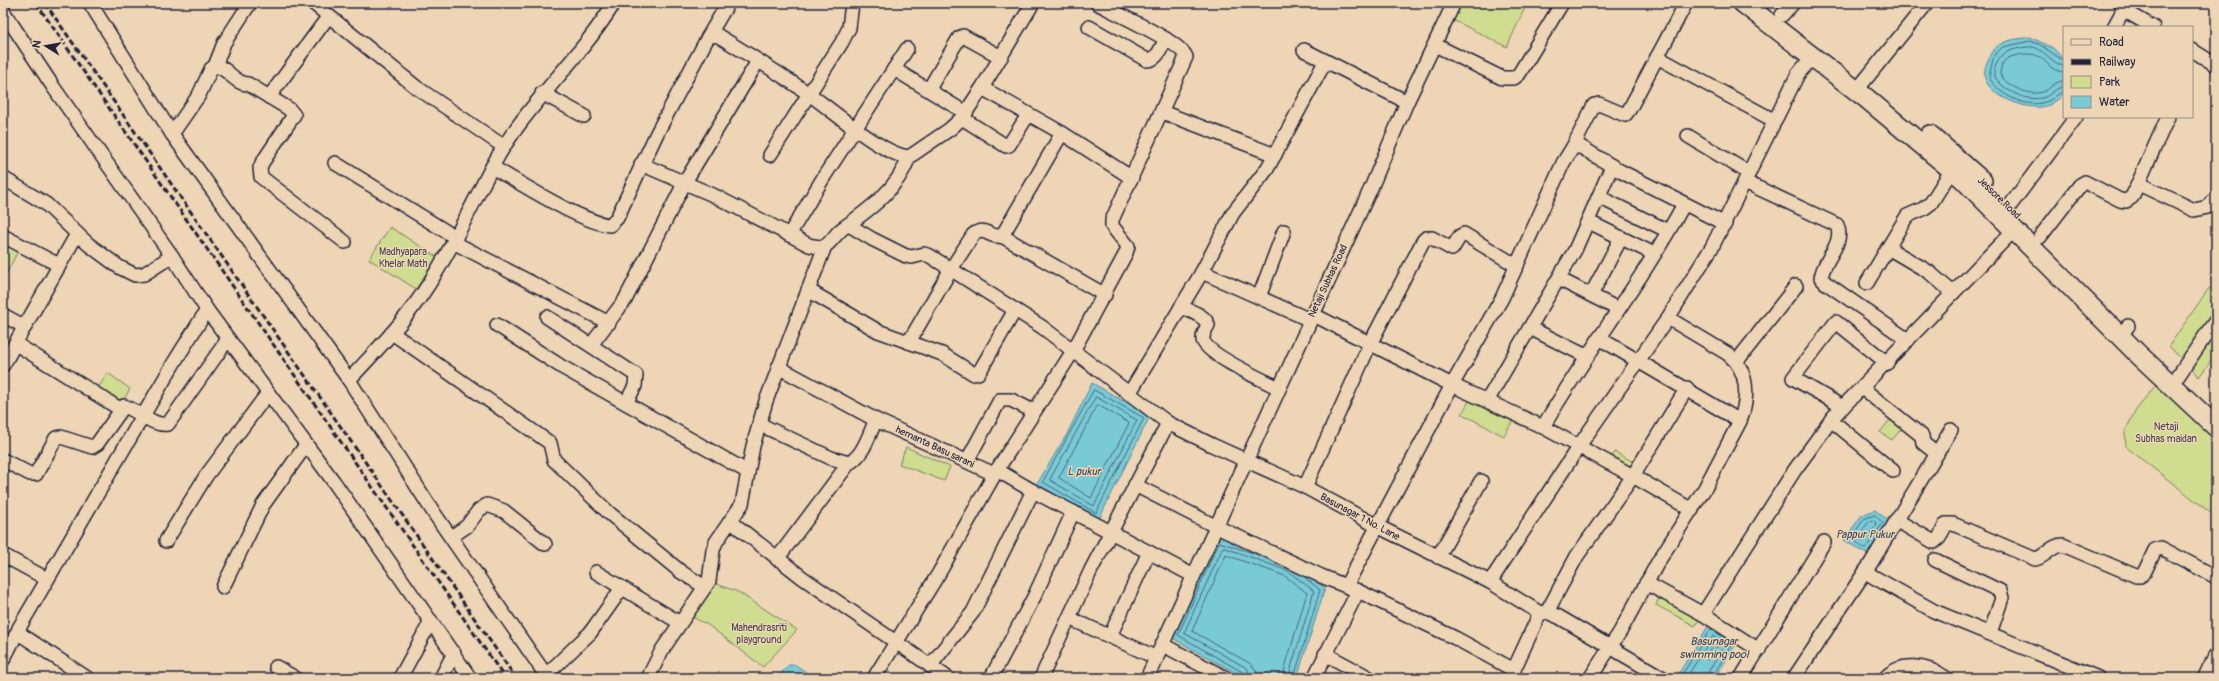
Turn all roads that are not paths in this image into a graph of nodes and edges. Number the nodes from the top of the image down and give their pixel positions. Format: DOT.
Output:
graph roads {
  1 [pos="250,3"];
  2 [pos="313,3"];
  3 [pos="614,3"];
  4 [pos="728,3"];
  5 [pos="852,3"];
  6 [pos="1033,3"];
  7 [pos="1097,3"];
  8 [pos="1454,3"];
  9 [pos="1562,3"];
  10 [pos="1686,3"];
  11 [pos="1743,3"];
  12 [pos="1765,3"];
  13 [pos="1927,3"];
  14 [pos="92,4"];
  15 [pos="2124,6"];
  16 [pos="1788,9"];
  17 [pos="3,11"];
  18 [pos="328,17"];
  19 [pos="2114,26"];
  20 [pos="2152,26"];
  21 [pos="1089,27"];
  22 [pos="708,37"];
  23 [pos="1166,39"];
  24 [pos="1435,45"];
  25 [pos="907,49"];
  26 [pos="1304,50"];
  27 [pos="2193,54"];
  28 [pos="1813,56"];
  29 [pos="1657,57"];
  30 [pos="1001,58"];
  31 [pos="758,61"];
  32 [pos="1324,62"];
  33 [pos="2216,65"];
  34 [pos="215,66"];
  35 [pos="894,69"];
  36 [pos="1861,86"];
  37 [pos="982,88"];
  38 [pos="929,89"];
  39 [pos="542,93"];
  40 [pos="809,94"];
  41 [pos="269,97"];
  42 [pos="1407,102"];
  43 [pos="1162,112"];
  44 [pos="964,115"];
  45 [pos="1028,115"];
  46 [pos="584,116"];
  47 [pos="2075,118"];
  48 [pos="2168,118"];
  49 [pos="1775,122"];
  50 [pos="856,129"];
  51 [pos="172,134"];
  52 [pos="1062,134"];
  53 [pos="1688,136"];
  54 [pos="503,146"];
  55 [pos="1573,147"];
  56 [pos="770,155"];
  57 [pos="1275,155"];
  58 [pos="908,157"];
  59 [pos="335,163"];
  60 [pos="641,164"];
  61 [pos="492,166"];
  62 [pos="1612,166"];
  63 [pos="1951,171"];
  64 [pos="3,178"];
  65 [pos="1132,178"];
  66 [pos="1747,178"];
  67 [pos="686,182"];
  68 [pos="2139,184"];
  69 [pos="1599,197"];
  70 [pos="2216,198"];
  71 [pos="1684,204"];
  72 [pos="2009,207"];
  73 [pos="1588,222"];
  74 [pos="1725,224"];
  75 [pos="849,225"];
  76 [pos="2014,230"];
  77 [pos="1284,231"];
  78 [pos="1668,231"];
  79 [pos="77,234"];
  80 [pos="789,235"];
  81 [pos="3,236"];
  82 [pos="1002,236"];
  83 [pos="2040,237"];
  84 [pos="1621,238"];
  85 [pos="454,239"];
  86 [pos="345,242"];
  87 [pos="825,246"];
  88 [pos="1888,248"];
  89 [pos="1654,254"];
  90 [pos="172,256"];
  91 [pos="59,265"];
  92 [pos="1517,266"];
  93 [pos="951,269"];
  94 [pos="1202,272"];
  95 [pos="1559,279"];
  96 [pos="1867,283"];
  97 [pos="1796,286"];
  98 [pos="808,290"];
  99 [pos="1953,293"];
  100 [pos="1105,295"];
  101 [pos="1591,295"];
  102 [pos="1259,297"];
  103 [pos="1181,307"];
  104 [pos="1618,309"];
  105 [pos="207,310"];
  106 [pos="1015,310"];
  107 [pos="3,315"];
  108 [pos="546,317"];
  109 [pos="1311,317"];
  110 [pos="1668,318"];
  111 [pos="2216,320"];
  112 [pos="609,323"];
  113 [pos="497,325"];
  114 [pos="25,327"];
  115 [pos="1530,328"];
  116 [pos="2124,331"];
  117 [pos="392,333"];
  118 [pos="1599,338"];
  119 [pos="228,339"];
  120 [pos="1908,340"];
  121 [pos="909,342"];
  122 [pos="16,344"];
  123 [pos="1370,344"];
  124 [pos="591,345"];
  125 [pos="1069,347"];
  126 [pos="1586,356"];
  127 [pos="1639,361"];
  128 [pos="1737,361"];
  129 [pos="1887,363"];
  130 [pos="3,365"];
  131 [pos="778,367"];
  132 [pos="2178,376"];
  133 [pos="349,380"];
  134 [pos="1452,385"];
  135 [pos="1278,388"];
  136 [pos="1687,388"];
  137 [pos="1862,388"];
  138 [pos="268,393"];
  139 [pos="1129,394"];
  140 [pos="1487,401"];
  141 [pos="626,403"];
  142 [pos="1843,407"];
  143 [pos="120,409"];
  144 [pos="1034,412"];
  145 [pos="2216,412"];
  146 [pos="144,415"];
  147 [pos="876,420"];
  148 [pos="1831,420"];
  149 [pos="1740,421"];
  150 [pos="1168,423"];
  151 [pos="759,424"];
  152 [pos="1542,427"];
  153 [pos="2216,427"];
  154 [pos="1951,430"];
  155 [pos="306,445"];
  156 [pos="1579,446"];
  157 [pos="1937,454"];
  158 [pos="3,460"];
  159 [pos="1245,460"];
  160 [pos="967,461"];
  161 [pos="849,463"];
  162 [pos="1893,471"];
  163 [pos="748,472"];
  164 [pos="996,472"];
  165 [pos="1632,476"];
  166 [pos="1481,481"];
  167 [pos="1135,485"];
  168 [pos="1305,487"];
  169 [pos="1033,491"];
  170 [pos="1692,510"];
  171 [pos="1073,512"];
  172 [pos="1896,520"];
  173 [pos="730,521"];
  174 [pos="1215,526"];
  175 [pos="1376,526"];
  176 [pos="1111,531"];
  177 [pos="451,537"];
  178 [pos="166,542"];
  179 [pos="1824,542"];
  180 [pos="546,544"];
  181 [pos="1149,552"];
  182 [pos="3,556"];
  183 [pos="1438,556"];
  184 [pos="777,558"];
  185 [pos="1935,560"];
  186 [pos="596,572"];
  187 [pos="1865,572"];
  188 [pos="1192,575"];
  189 [pos="2216,576"];
  190 [pos="47,579"];
  191 [pos="1490,582"];
  192 [pos="1646,583"];
  193 [pos="222,587"];
  194 [pos="705,587"];
  195 [pos="622,588"];
  196 [pos="1352,588"];
  197 [pos="1544,613"];
  198 [pos="1703,614"];
  199 [pos="1069,618"];
  200 [pos="431,621"];
  201 [pos="680,623"];
  202 [pos="18,631"];
  203 [pos="1990,633"];
  204 [pos="1110,636"];
  205 [pos="896,642"];
  206 [pos="1162,645"];
  207 [pos="1610,647"];
  208 [pos="1759,650"];
  209 [pos="454,653"];
  210 [pos="1326,654"];
  211 [pos="4,655"];
  212 [pos="2216,657"];
  213 [pos="1156,658"];
  214 [pos="276,666"];
  215 [pos="930,666"];
  216 [pos="1512,674"];
  217 [pos="547,676"];
  218 [pos="87,678"];
  219 [pos="295,678"];
  220 [pos="400,678"];
  221 [pos="441,678"];
  222 [pos="470,678"];
  223 [pos="648,678"];
  224 [pos="874,678"];
  225 [pos="948,678"];
  226 [pos="991,678"];
  227 [pos="1042,678"];
  228 [pos="1147,678"];
  229 [pos="1226,678"];
  230 [pos="1314,678"];
  231 [pos="1370,678"];
  232 [pos="1590,678"];
  233 [pos="1663,678"];
  234 [pos="1741,678"];
  235 [pos="1794,678"];
  236 [pos="1885,678"];
  237 [pos="1946,678"];
  238 [pos="2098,678"];
  239 [pos="2206,678"];
  1 -- 34 [label="street"];
  2 -- 18 [label="street"];
  3 -- 39 [label="street"];
  4 -- 22 [label="street"];
  5 -- 40 [label="street"];
  6 -- 30 [label="street"];
  7 -- 23 [label="street"];
  8 -- 24 [label="street, Netaji Subhas Road"];
  9 -- 24 [label="street"];
  10 -- 29 [label="street"];
  11 -- 28 [label="highway"];
  12 -- 16 [label="highway, Jessore Road"];
  13 -- 36 [label="street"];
  14 -- 51 [label="street"];
  15 -- 19 [label="street"];
  15 -- 20 [label="street"];
  16 -- 36 [label="highway, Jessore Road"];
  17 -- 90 [label="street"];
  18 -- 41 [label="street"];
  18 -- 54 [label="street"];
  21 -- 23 [label="street"];
  22 -- 31 [label="street"];
  22 -- 60 [label="street"];
  23 -- 43 [label="street"];
  24 -- 42 [label="street, Netaji Subhas Road"];
  25 -- 35 [label="street"];
  26 -- 32 [label="street"];
  27 -- 33 [label="street"];
  28 -- 36 [label="highway"];
  28 -- 49 [label="street"];
  29 -- 49 [label="street"];
  29 -- 55 [label="street"];
  30 -- 37 [label="street"];
  30 -- 38 [label="street"];
  31 -- 40 [label="street"];
  31 -- 67 [label="street"];
  32 -- 42 [label="street"];
  32 -- 57 [label="street"];
  34 -- 41 [label="street"];
  34 -- 51 [label="street"];
  35 -- 38 [label="street"];
  35 -- 50 [label="street"];
  36 -- 63 [label="highway"];
  36 -- 72 [label="highway, Jessore Road"];
  37 -- 44 [label="street"];
  37 -- 45 [label="street"];
  38 -- 44 [label="street"];
  39 -- 46 [label="street"];
  39 -- 54 [label="street"];
  40 -- 50 [label="street"];
  40 -- 56 [label="street"];
  41 -- 86 [label="street"];
  42 -- 109 [label="street, Netaji Subhas Road"];
  43 -- 57 [label="street"];
  43 -- 65 [label="street"];
  44 -- 45 [label="street"];
  44 -- 58 [label="street"];
  45 -- 52 [label="street"];
  47 -- 72 [label="street"];
  48 -- 68 [label="street"];
  49 -- 66 [label="street"];
  50 -- 58 [label="street"];
  50 -- 80 [label="street"];
  51 -- 133 [label="street"];
  52 -- 65 [label="street"];
  52 -- 82 [label="street"];
  53 -- 66 [label="street"];
  54 -- 61 [label="street"];
  55 -- 62 [label="street"];
  55 -- 92 [label="street"];
  57 -- 94 [label="street"];
  58 -- 75 [label="street"];
  59 -- 85 [label="street"];
  60 -- 61 [label="street"];
  60 -- 67 [label="street"];
  61 -- 85 [label="street"];
  62 -- 69 [label="street"];
  62 -- 71 [label="street"];
  63 -- 76 [label="highway"];
  63 -- 88 [label="street"];
  64 -- 79 [label="street"];
  65 -- 100 [label="street"];
  66 -- 74 [label="street"];
  66 -- 120 [label="street"];
  67 -- 80 [label="street"];
  67 -- 112 [label="street"];
  68 -- 70 [label="street"];
  68 -- 83 [label="street"];
  69 -- 73 [label="street"];
  69 -- 78 [label="street"];
  71 -- 74 [label="street"];
  71 -- 78 [label="street"];
  72 -- 83 [label="highway, Jessore Road"];
  73 -- 84 [label="street"];
  73 -- 95 [label="street"];
  74 -- 110 [label="street"];
  75 -- 87 [label="street"];
  75 -- 93 [label="street, Basunagar 1 No. Lane"];
  76 -- 99 [label="street"];
  76 -- 116 [label="highway"];
  77 -- 102 [label="street"];
  78 -- 89 [label="street"];
  79 -- 90 [label="street"];
  79 -- 91 [label="street"];
  80 -- 87 [label="street"];
  81 -- 91 [label="street"];
  82 -- 93 [label="street"];
  82 -- 100 [label="street"];
  83 -- 116 [label="highway, Jessore Road"];
  84 -- 89 [label="street"];
  84 -- 101 [label="street"];
  85 -- 112 [label="street"];
  85 -- 117 [label="street"];
  87 -- 98 [label="street"];
  88 -- 96 [label="street"];
  88 -- 99 [label="street"];
  89 -- 104 [label="street"];
  90 -- 105 [label="street"];
  91 -- 114 [label="street"];
  92 -- 123 [label="street"];
  92 -- 134 [label="street"];
  93 -- 106 [label="street, Basunagar 1 No. Lane"];
  93 -- 121 [label="street"];
  94 -- 102 [label="street"];
  94 -- 103 [label="street"];
  95 -- 101 [label="street"];
  95 -- 115 [label="street"];
  97 -- 128 [label="street"];
  98 -- 121 [label="street"];
  98 -- 131 [label="street"];
  99 -- 120 [label="street"];
  100 -- 125 [label="street"];
  101 -- 104 [label="street"];
  102 -- 109 [label="street"];
  103 -- 135 [label="street"];
  103 -- 139 [label="street"];
  104 -- 118 [label="street"];
  105 -- 119 [label="street"];
  105 -- 146 [label="street"];
  106 -- 121 [label="street"];
  106 -- 125 [label="street, Basunagar 1 No. Lane"];
  107 -- 114 [label="street"];
  108 -- 124 [label="street"];
  109 -- 123 [label="street"];
  109 -- 135 [label="street, Netaji Subhas Road"];
  110 -- 127 [label="street"];
  110 -- 128 [label="street"];
  111 -- 132 [label="street"];
  112 -- 124 [label="street"];
  113 -- 141 [label="street"];
  114 -- 122 [label="street"];
  115 -- 126 [label="street"];
  115 -- 140 [label="street"];
  116 -- 132 [label="highway, Jessore Road"];
  116 -- 153 [label="highway"];
  117 -- 133 [label="street"];
  117 -- 194 [label="street"];
  118 -- 126 [label="street"];
  118 -- 127 [label="street"];
  119 -- 138 [label="street"];
  119 -- 146 [label="street"];
  120 -- 129 [label="street"];
  122 -- 130 [label="street"];
  122 -- 143 [label="street"];
  123 -- 134 [label="street"];
  123 -- 168 [label="street"];
  124 -- 141 [label="street"];
  125 -- 139 [label="street, Basunagar 1 No. Lane"];
  125 -- 144 [label="street"];
  126 -- 152 [label="street"];
  127 -- 136 [label="street"];
  127 -- 156 [label="street"];
  128 -- 149 [label="street"];
  129 -- 137 [label="street"];
  129 -- 142 [label="street"];
  131 -- 147 [label="street, hemanta Basu sarani"];
  131 -- 151 [label="street"];
  132 -- 145 [label="highway, Jessore Road"];
  133 -- 177 [label="street"];
  134 -- 140 [label="street"];
  134 -- 175 [label="street"];
  135 -- 159 [label="street, Netaji Subhas Road"];
  136 -- 149 [label="street"];
  136 -- 165 [label="street"];
  137 -- 142 [label="street"];
  137 -- 157 [label="street"];
  138 -- 155 [label="street"];
  138 -- 178 [label="street"];
  139 -- 150 [label="street, Basunagar 1 No. Lane"];
  140 -- 152 [label="street"];
  141 -- 163 [label="street"];
  142 -- 148 [label="street"];
  143 -- 146 [label="street"];
  143 -- 158 [label="street"];
  144 -- 160 [label="street"];
  144 -- 164 [label="street"];
  146 -- 190 [label="street"];
  147 -- 160 [label="street, hemanta Basu sarani"];
  147 -- 161 [label="street"];
  148 -- 162 [label="street"];
  148 -- 198 [label="street"];
  149 -- 170 [label="street"];
  150 -- 159 [label="street, Basunagar 1 No. Lane"];
  150 -- 167 [label="street"];
  151 -- 161 [label="street"];
  151 -- 163 [label="street"];
  152 -- 156 [label="street"];
  154 -- 157 [label="street"];
  155 -- 193 [label="street"];
  155 -- 200 [label="street"];
  156 -- 165 [label="street"];
  156 -- 191 [label="street"];
  157 -- 172 [label="street"];
  159 -- 168 [label="street, Basunagar 1 No. Lane"];
  159 -- 174 [label="street, Netaji Subhas Road"];
  160 -- 164 [label="street, hemanta Basu sarani"];
  161 -- 184 [label="street"];
  163 -- 173 [label="street"];
  164 -- 169 [label="street, hemanta Basu sarani"];
  164 -- 205 [label="street"];
  165 -- 170 [label="street"];
  165 -- 197 [label="street"];
  166 -- 183 [label="street"];
  167 -- 174 [label="street"];
  167 -- 176 [label="street"];
  168 -- 175 [label="street, Basunagar 1 No. Lane"];
  169 -- 171 [label="street, hemanta Basu sarani"];
  169 -- 215 [label="street"];
  170 -- 192 [label="street"];
  171 -- 176 [label="street, hemanta Basu sarani"];
  171 -- 226 [label="street"];
  172 -- 187 [label="street"];
  172 -- 189 [label="street"];
  173 -- 184 [label="street"];
  173 -- 194 [label="street"];
  174 -- 188 [label="street, Netaji Subhas Road"];
  174 -- 196 [label="street"];
  175 -- 183 [label="street, Basunagar 1 No. Lane"];
  175 -- 196 [label="street"];
  176 -- 181 [label="street"];
  176 -- 199 [label="street"];
  177 -- 180 [label="street"];
  177 -- 217 [label="street"];
  179 -- 208 [label="street"];
  181 -- 188 [label="street"];
  181 -- 204 [label="street"];
  182 -- 190 [label="street"];
  183 -- 191 [label="street, Basunagar 1 No. Lane"];
  184 -- 205 [label="street"];
  185 -- 203 [label="street"];
  186 -- 195 [label="street"];
  187 -- 203 [label="street"];
  187 -- 235 [label="street"];
  188 -- 206 [label="street, Netaji Subhas Road"];
  190 -- 202 [label="street"];
  191 -- 197 [label="street, Basunagar 1 No. Lane"];
  192 -- 198 [label="street"];
  192 -- 207 [label="street"];
  194 -- 201 [label="street"];
  195 -- 201 [label="street"];
  195 -- 217 [label="street"];
  196 -- 210 [label="street"];
  196 -- 216 [label="street"];
  197 -- 207 [label="street, Basunagar 1 No. Lane"];
  197 -- 216 [label="street"];
  198 -- 208 [label="street"];
  199 -- 204 [label="street"];
  199 -- 227 [label="street"];
  200 -- 209 [label="street"];
  200 -- 220 [label="street"];
  201 -- 223 [label="street"];
  202 -- 211 [label="street"];
  202 -- 218 [label="street"];
  203 -- 238 [label="street"];
  204 -- 213 [label="street"];
  205 -- 215 [label="street"];
  205 -- 224 [label="street"];
  206 -- 213 [label="street, Netaji Subhas Road"];
  206 -- 229 [label="street"];
  207 -- 232 [label="street"];
  207 -- 233 [label="street, Basunagar 1 No. Lane"];
  208 -- 234 [label="street"];
  209 -- 221 [label="street"];
  209 -- 222 [label="street"];
  210 -- 230 [label="street"];
  210 -- 231 [label="street"];
  212 -- 239 [label="main road"];
  213 -- 228 [label="street, Netaji Subhas Road"];
  214 -- 219 [label="street"];
  215 -- 225 [label="street"];
  236 -- 237 [label="street"];
}
